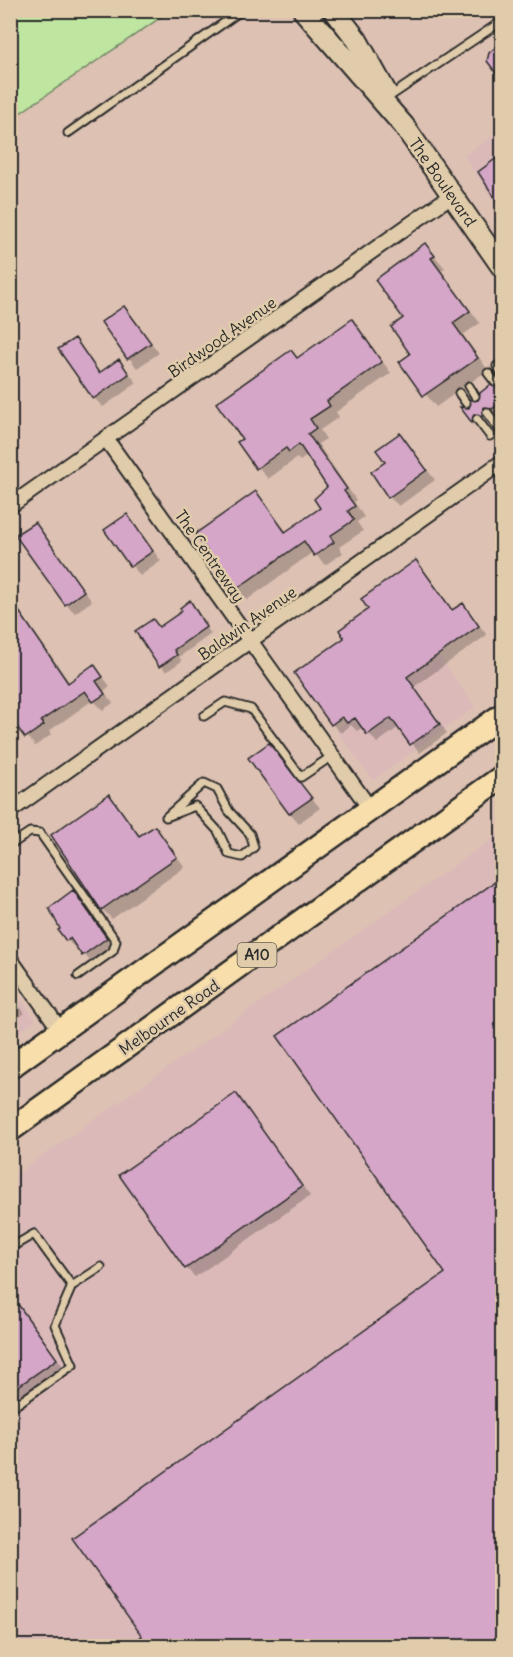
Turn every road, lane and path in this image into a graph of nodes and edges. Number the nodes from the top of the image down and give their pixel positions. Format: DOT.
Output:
graph roads {
  1 [pos="242,10"];
  2 [pos="303,10"];
  3 [pos="334,10"];
  4 [pos="502,21"];
  5 [pos="389,97"];
  6 [pos="404,126"];
  7 [pos="68,133"];
  8 [pos="452,195"];
  9 [pos="502,267"];
  10 [pos="497,366"];
  11 [pos="488,373"];
  12 [pos="502,374"];
  13 [pos="495,382"];
  14 [pos="469,386"];
  15 [pos="459,393"];
  16 [pos="476,396"];
  17 [pos="466,403"];
  18 [pos="487,412"];
  19 [pos="477,419"];
  20 [pos="499,429"];
  21 [pos="490,436"];
  22 [pos="106,439"];
  23 [pos="502,462"];
  24 [pos="10,506"];
  25 [pos="250,641"];
  26 [pos="204,716"];
  27 [pos="502,716"];
  28 [pos="332,756"];
  29 [pos="502,777"];
  30 [pos="371,810"];
  31 [pos="10,811"];
  32 [pos="166,817"];
  33 [pos="15,842"];
  34 [pos="10,959"];
  35 [pos="78,976"];
  36 [pos="61,1031"];
  37 [pos="10,1067"];
  38 [pos="10,1130"];
  39 [pos="10,1248"];
  40 [pos="100,1268"];
  41 [pos="72,1286"];
  42 [pos="10,1408"];
  1 -- 7 [label="lane"];
  2 -- 6 [label="main road, The Boulevard"];
  3 -- 5 [label="main road, The Boulevard"];
  4 -- 5 [label="lane"];
  5 -- 6 [label="main road, The Boulevard"];
  6 -- 8 [label="main road, The Boulevard"];
  8 -- 9 [label="main road, The Boulevard"];
  8 -- 22 [label="street, Birdwood Avenue"];
  10 -- 12 [label="lane"];
  11 -- 13 [label="lane"];
  14 -- 16 [label="lane"];
  15 -- 17 [label="lane"];
  18 -- 20 [label="lane"];
  19 -- 21 [label="lane"];
  22 -- 24 [label="street, Birdwood Avenue"];
  22 -- 25 [label="street, The Centreway"];
  23 -- 25 [label="street, Baldwin Avenue"];
  25 -- 28 [label="street, The Centreway"];
  25 -- 31 [label="street, Baldwin Avenue"];
  26 -- 28 [label="lane"];
  27 -- 30 [label="highway"];
  28 -- 30 [label="street, The Centreway"];
  29 -- 38 [label="highway, Melbourne Road / A10"];
  30 -- 36 [label="highway"];
  32 -- 32 [label="lane"];
  33 -- 35 [label="lane"];
  34 -- 36 [label="street"];
  36 -- 37 [label="highway"];
  39 -- 41 [label="lane"];
  40 -- 41 [label="lane"];
  41 -- 42 [label="lane"];
}
